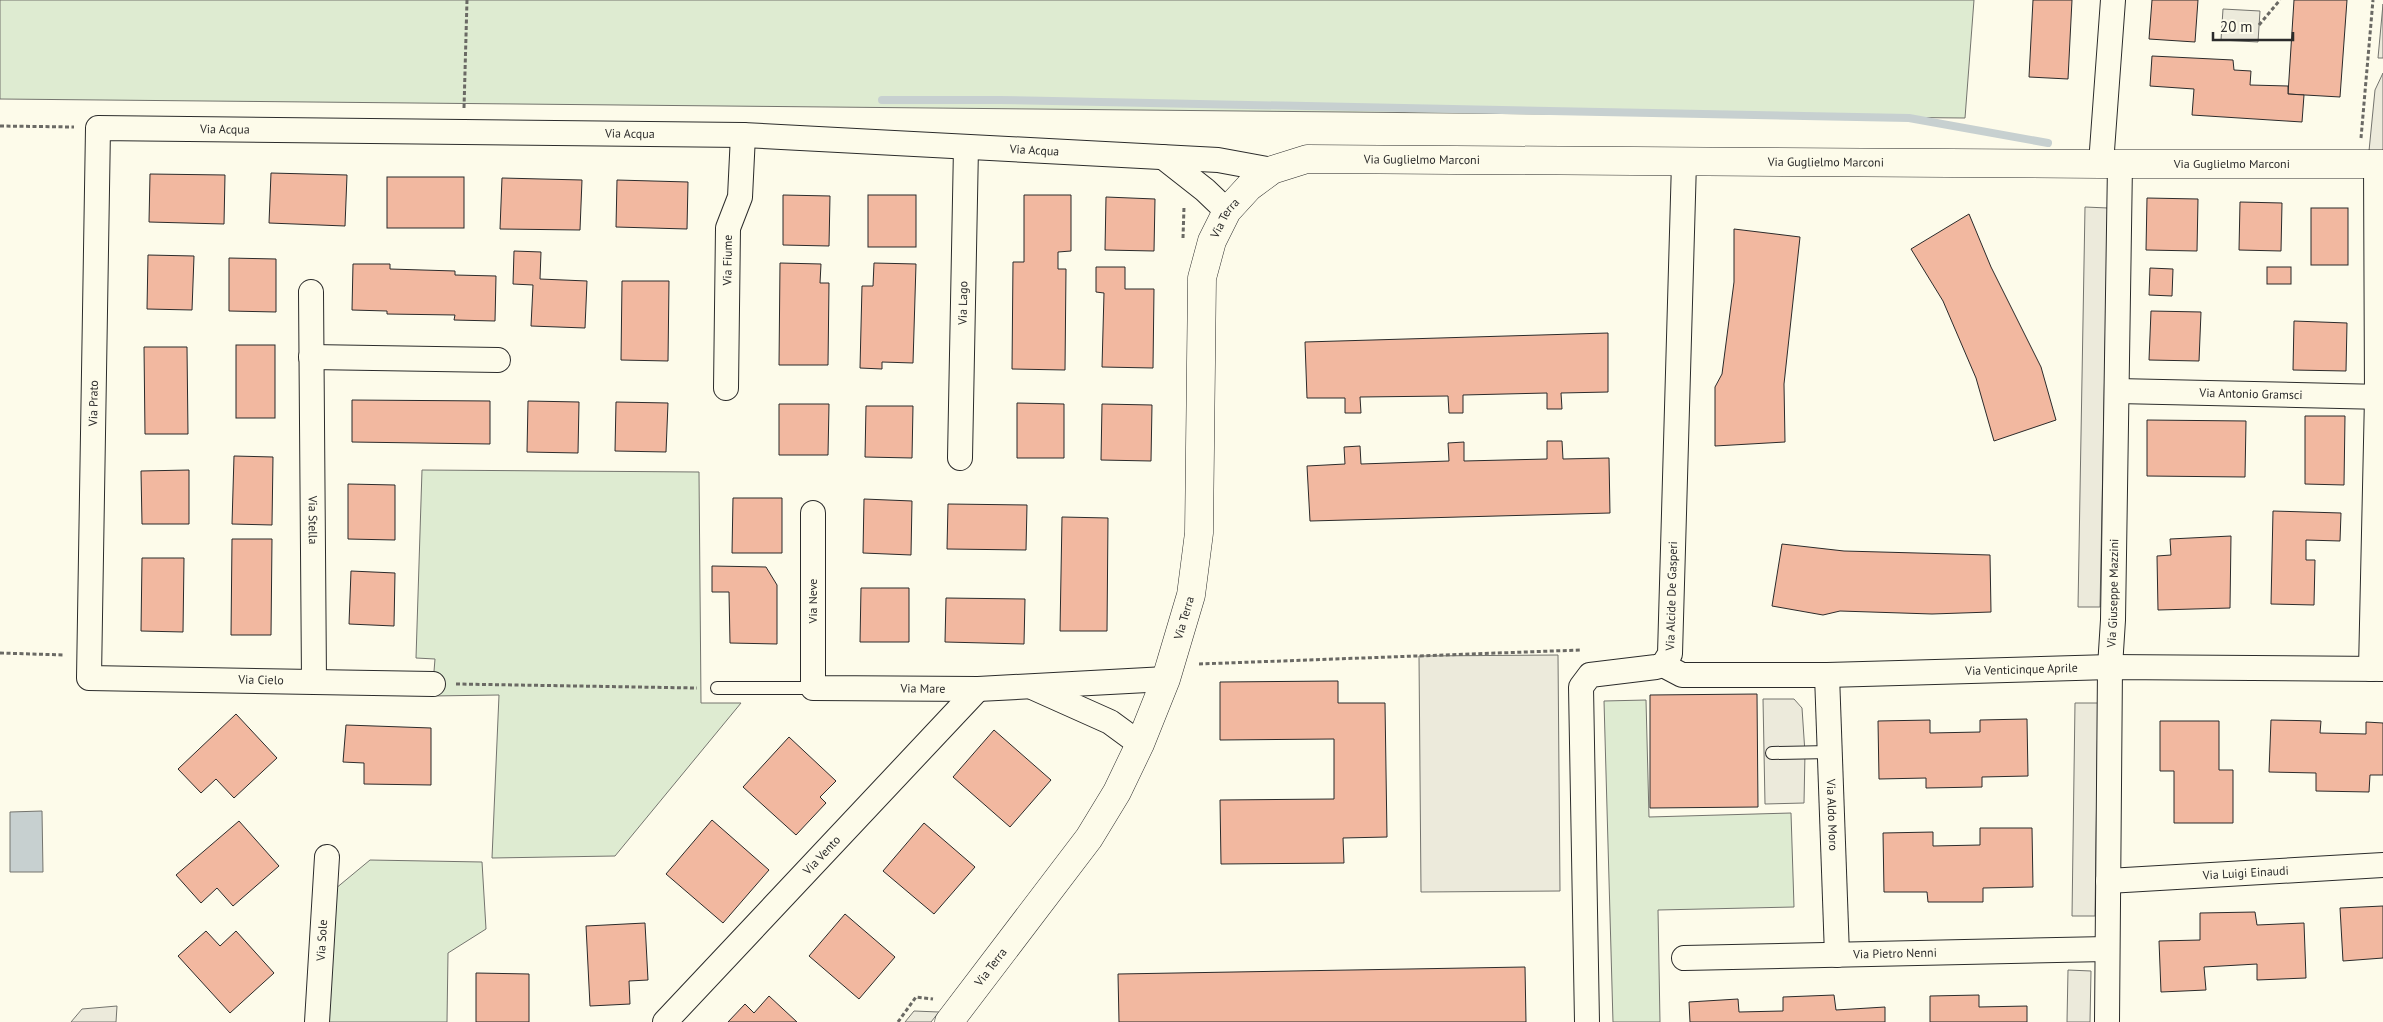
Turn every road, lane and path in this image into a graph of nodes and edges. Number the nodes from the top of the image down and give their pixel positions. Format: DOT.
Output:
graph roads {
  1 [pos="467,0"];
  2 [pos="2113,0"];
  3 [pos="2280,0"];
  4 [pos="2373,0"];
  5 [pos="2259,25"];
  6 [pos="0,126"];
  7 [pos="98,128"];
  8 [pos="463,132"];
  9 [pos="743,135"];
  10 [pos="966,147"];
  11 [pos="1163,157"];
  12 [pos="1684,162"];
  13 [pos="2110,164"];
  14 [pos="2373,164"];
  15 [pos="1272,170"];
  16 [pos="1194,182"];
  17 [pos="1226,211"];
  18 [pos="1183,246"];
  19 [pos="311,292"];
  20 [pos="311,357"];
  21 [pos="498,360"];
  22 [pos="726,388"];
  23 [pos="2118,391"];
  24 [pos="2380,397"];
  25 [pos="960,458"];
  26 [pos="813,513"];
  27 [pos="1585,650"];
  28 [pos="0,653"];
  29 [pos="1662,665"];
  30 [pos="90,667"];
  31 [pos="2110,667"];
  32 [pos="1169,668"];
  33 [pos="2377,669"];
  34 [pos="1827,675"];
  35 [pos="314,681"];
  36 [pos="433,684"];
  37 [pos="1032,687"];
  38 [pos="717,688"];
  39 [pos="813,688"];
  40 [pos="978,689"];
  41 [pos="1140,744"];
  42 [pos="1830,752"];
  43 [pos="1772,753"];
  44 [pos="326,857"];
  45 [pos="2383,865"];
  46 [pos="2108,881"];
  47 [pos="2107,949"];
  48 [pos="1837,954"];
  49 [pos="1684,958"];
  50 [pos="945,1011"];
  51 [pos="317,1022"];
  52 [pos="665,1022"];
  53 [pos="898,1022"];
  54 [pos="1587,1022"];
  55 [pos="2107,1022"];
  1 -- 8 [label="path"];
  2 -- 13 [label="street, Via Giuseppe Mazzini"];
  3 -- 5 [label="path"];
  4 -- 14 [label="path"];
  6 -- 7 [label="path"];
  7 -- 8 [label="street, Via Acqua"];
  7 -- 30 [label="street, Via Prato"];
  8 -- 9 [label="street, Via Acqua"];
  9 -- 10 [label="street, Via Acqua"];
  9 -- 22 [label="street, Via Fiume"];
  10 -- 11 [label="street, Via Acqua"];
  10 -- 25 [label="street, Via Lago"];
  11 -- 15 [label="street, Via Acqua"];
  11 -- 16 [label="street"];
  12 -- 13 [label="street, Via Guglielmo Marconi"];
  12 -- 15 [label="street, Via Guglielmo Marconi"];
  12 -- 29 [label="street, Via Alcide De Gasperi"];
  13 -- 14 [label="street, Via Guglielmo Marconi"];
  13 -- 23 [label="street, Via Giuseppe Mazzini"];
  14 -- 24 [label="street"];
  15 -- 17 [label="street, Via Terra"];
  16 -- 17 [label="street"];
  16 -- 18 [label="path"];
  17 -- 32 [label="street, Via Terra"];
  19 -- 20 [label="street, Via Stella"];
  20 -- 21 [label="street"];
  20 -- 35 [label="street, Via Stella"];
  23 -- 24 [label="street, Via Antonio Gramsci"];
  23 -- 31 [label="street, Via Giuseppe Mazzini"];
  24 -- 33 [label="street"];
  26 -- 39 [label="street, Via Neve"];
  27 -- 32 [label="path"];
  28 -- 30 [label="path"];
  29 -- 34 [label="street, Via Venticinque Aprile"];
  29 -- 54 [label="street, Via Alcide De Gasperi"];
  30 -- 35 [label="street, Via Cielo"];
  31 -- 33 [label="street, Via Venticinque Aprile"];
  31 -- 34 [label="street, Via Venticinque Aprile"];
  31 -- 46 [label="street, Via Giuseppe Mazzini"];
  32 -- 37 [label="street, Via Mare"];
  32 -- 41 [label="street, Via Terra"];
  34 -- 42 [label="street, Via Aldo Moro"];
  35 -- 36 [label="street, Via Cielo"];
  36 -- 38 [label="path"];
  37 -- 40 [label="street, Via Mare"];
  37 -- 41 [label="street, Via Mare"];
  38 -- 39 [label="lane"];
  39 -- 40 [label="street, Via Mare"];
  40 -- 52 [label="street, Via Vento"];
  41 -- 50 [label="street, Via Terra"];
  42 -- 43 [label="lane"];
  42 -- 48 [label="street, Via Aldo Moro"];
  44 -- 51 [label="street, Via Sole"];
  45 -- 46 [label="street, Via Luigi Einaudi"];
  46 -- 47 [label="street, Via Giuseppe Mazzini"];
  47 -- 48 [label="street, Via Pietro Nenni"];
  47 -- 55 [label="street, Via Giuseppe Mazzini"];
  48 -- 49 [label="street, Via Pietro Nenni"];
  50 -- 53 [label="path"];
}
